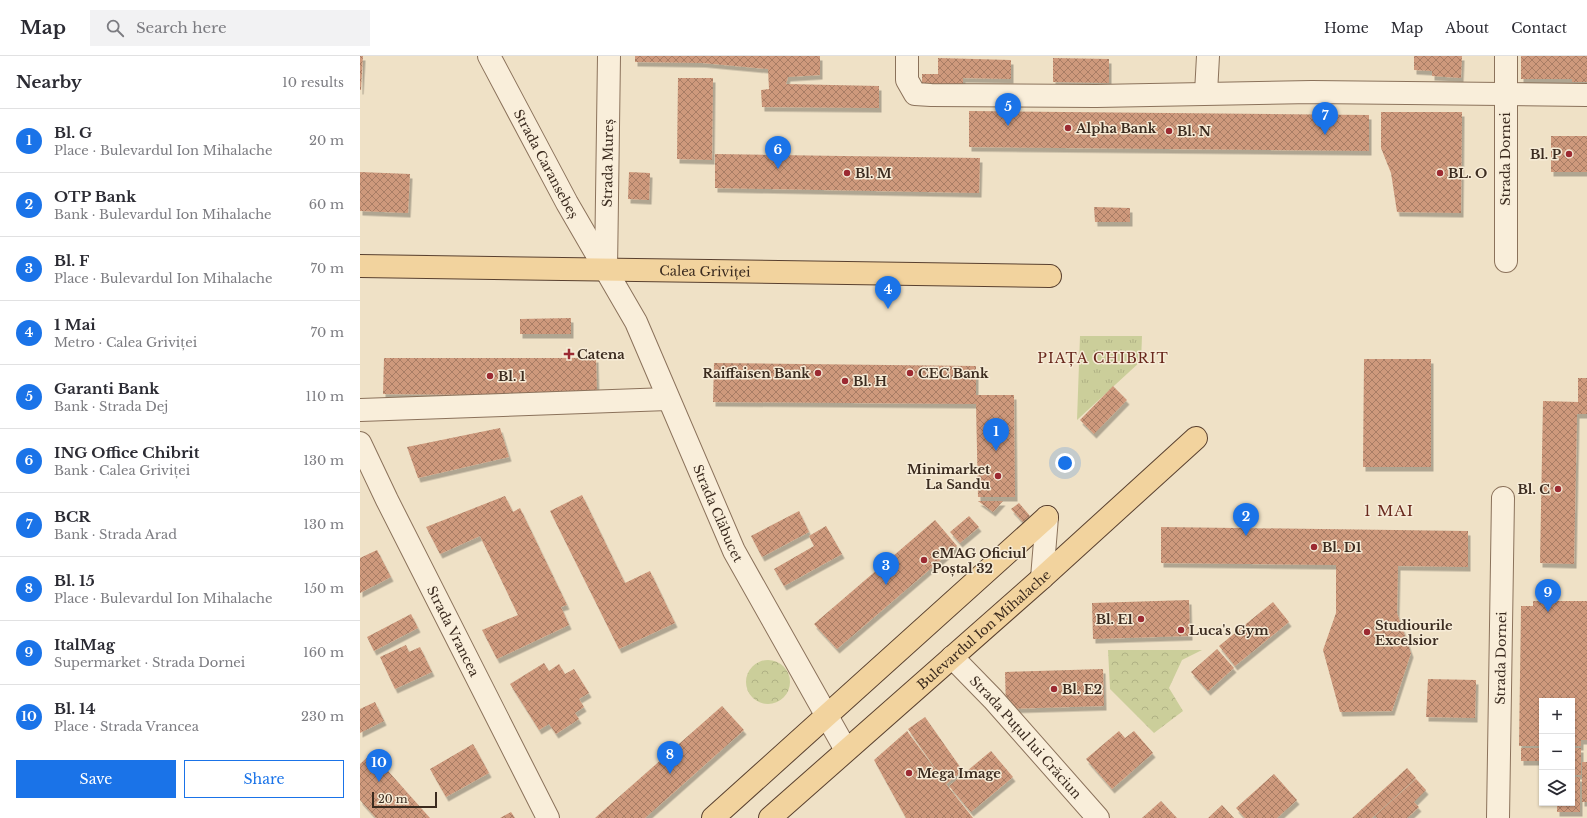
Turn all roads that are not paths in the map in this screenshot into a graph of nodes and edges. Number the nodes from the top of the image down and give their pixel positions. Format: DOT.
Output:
graph roads {
  1 [pos="489,56"];
  2 [pos="609,56"];
  3 [pos="907,56"];
  4 [pos="1208,56"];
  5 [pos="1506,56"];
  6 [pos="1206,93"];
  7 [pos="1505,95"];
  8 [pos="1587,95"];
  9 [pos="1506,261"];
  10 [pos="360,266"];
  11 [pos="606,269"];
  12 [pos="1050,276"];
  13 [pos="668,400"];
  14 [pos="360,410"];
  15 [pos="1196,438"];
  16 [pos="360,443"];
  17 [pos="1503,498"];
  18 [pos="1047,517"];
  19 [pos="1042,578"];
  20 [pos="952,657"];
  21 [pos="827,714"];
  22 [pos="846,750"];
  23 [pos="548,818"];
  24 [pos="714,818"];
  25 [pos="770,818"];
  26 [pos="1098,818"];
  27 [pos="1498,818"];
  1 -- 11 [label="street, Strada Caransebeș"];
  2 -- 11 [label="street, Strada Mureș"];
  3 -- 6 [label="street"];
  4 -- 6 [label="street"];
  5 -- 7 [label="street, Strada Dornei"];
  6 -- 7 [label="street"];
  7 -- 8 [label="street"];
  7 -- 9 [label="street, Strada Dornei"];
  10 -- 11 [label="main road, Calea Griviței"];
  11 -- 12 [label="main road, Calea Griviței"];
  11 -- 13 [label="street, Strada Clăbucet"];
  13 -- 14 [label="street"];
  13 -- 21 [label="street, Strada Clăbucet"];
  15 -- 19 [label="main road, Bulevardul Ion Mihalache"];
  16 -- 23 [label="street, Strada Vrancea"];
  17 -- 27 [label="street, Strada Dornei"];
  18 -- 19 [label="street"];
  18 -- 21 [label="main road"];
  19 -- 20 [label="main road, Bulevardul Ion Mihalache"];
  20 -- 22 [label="main road, Bulevardul Ion Mihalache"];
  20 -- 26 [label="street, Strada Puțul lui Crăciun"];
  21 -- 22 [label="street, Strada Clăbucet"];
  21 -- 24 [label="main road"];
  22 -- 25 [label="main road, Bulevardul Ion Mihalache"];
}
